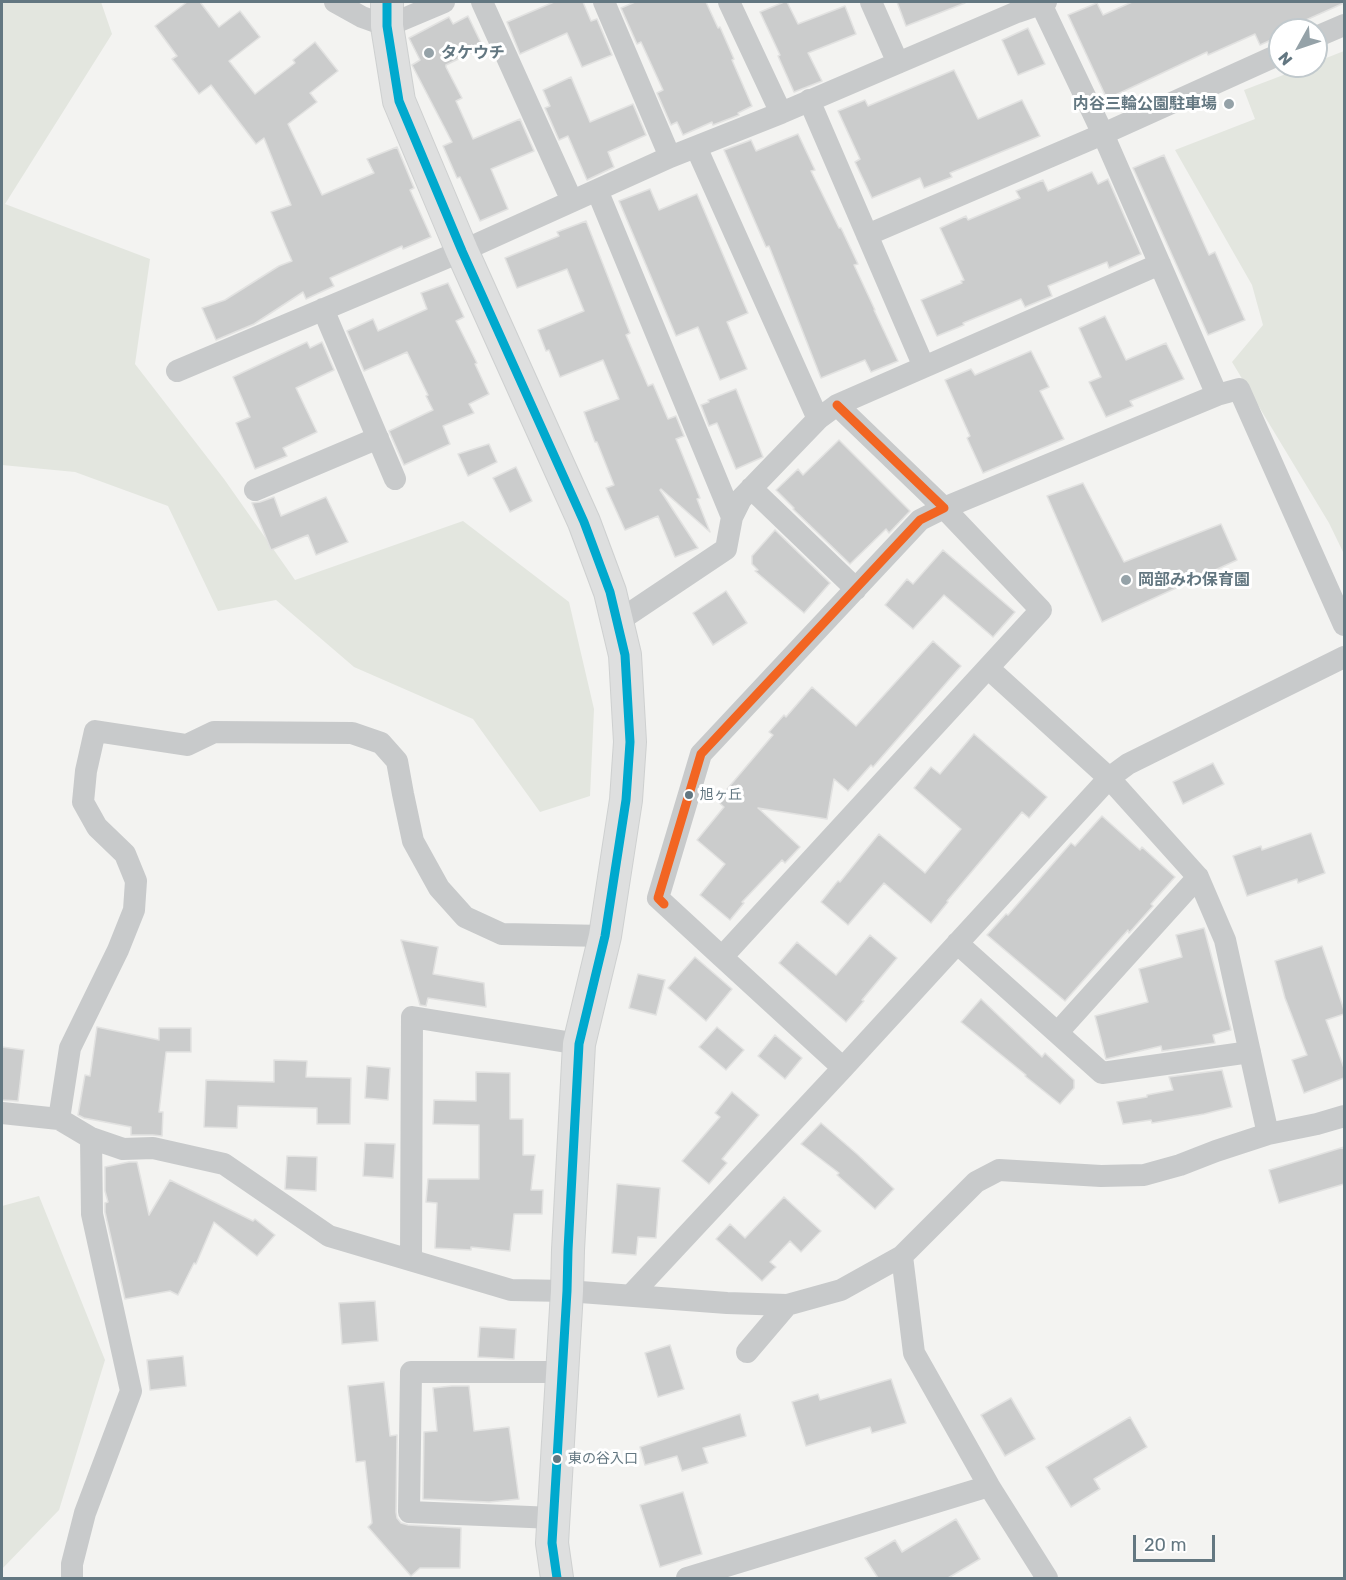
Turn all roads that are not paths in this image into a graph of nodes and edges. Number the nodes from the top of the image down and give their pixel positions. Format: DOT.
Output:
graph roads {
  1 [pos="335,2"];
  2 [pos="444,2"];
  3 [pos="482,2"];
  4 [pos="604,2"];
  5 [pos="729,2"];
  6 [pos="871,2"];
  7 [pos="1043,3"];
  8 [pos="1015,7"];
  9 [pos="387,14"];
  10 [pos="1344,25"];
  11 [pos="1328,32"];
  12 [pos="1268,59"];
  13 [pos="898,63"];
  14 [pos="809,100"];
  15 [pos="780,112"];
  16 [pos="1103,134"];
  17 [pos="696,147"];
  18 [pos="670,157"];
  19 [pos="597,190"];
  20 [pos="572,201"];
  21 [pos="867,235"];
  22 [pos="462,251"];
  23 [pos="1160,264"];
  24 [pos="323,309"];
  25 [pos="924,367"];
  26 [pos="177,371"];
  27 [pos="1217,394"];
  28 [pos="837,405"];
  29 [pos="818,419"];
  30 [pos="378,438"];
  31 [pos="395,479"];
  32 [pos="751,488"];
  33 [pos="255,490"];
  34 [pos="944,508"];
  35 [pos="732,517"];
  36 [pos="856,589"];
  37 [pos="617,622"];
  38 [pos="1344,625"];
  39 [pos="1344,657"];
  40 [pos="988,668"];
  41 [pos="1109,778"];
  42 [pos="1198,877"];
  43 [pos="605,936"];
  44 [pos="957,943"];
  45 [pos="722,957"];
  46 [pos="1058,1032"];
  47 [pos="579,1044"];
  48 [pos="1250,1052"];
  49 [pos="843,1068"];
  50 [pos="2,1113"];
  51 [pos="1344,1116"];
  52 [pos="59,1119"];
  53 [pos="1268,1134"];
  54 [pos="91,1138"];
  55 [pos="902,1256"];
  56 [pos="411,1259"];
  57 [pos="567,1291"];
  58 [pos="631,1295"];
  59 [pos="787,1305"];
  60 [pos="747,1352"];
  61 [pos="562,1372"];
  62 [pos="989,1486"];
  63 [pos="554,1518"];
  64 [pos="702,1576"];
  65 [pos="72,1578"];
  66 [pos="557,1578"];
  67 [pos="1047,1578"];
  1 -- 9 [label="street"];
  2 -- 9 [label="street"];
  3 -- 20 [label="street"];
  4 -- 18 [label="street"];
  5 -- 15 [label="street"];
  6 -- 13 [label="street"];
  7 -- 8 [label="street"];
  7 -- 16 [label="street"];
  8 -- 13 [label="street"];
  9 -- 22 [label="main road"];
  10 -- 11 [label="street"];
  12 -- 16 [label="street"];
  13 -- 14 [label="street"];
  14 -- 15 [label="street"];
  14 -- 21 [label="street"];
  15 -- 17 [label="street"];
  16 -- 21 [label="street"];
  16 -- 23 [label="street"];
  17 -- 18 [label="street"];
  17 -- 29 [label="street"];
  18 -- 19 [label="street"];
  19 -- 20 [label="street"];
  19 -- 35 [label="street"];
  20 -- 22 [label="street"];
  21 -- 25 [label="street"];
  22 -- 24 [label="street"];
  22 -- 37 [label="main road"];
  23 -- 25 [label="street"];
  23 -- 27 [label="street"];
  24 -- 26 [label="street"];
  24 -- 30 [label="street"];
  25 -- 28 [label="street"];
  27 -- 34 [label="street"];
  27 -- 38 [label="street"];
  28 -- 29 [label="street"];
  28 -- 34 [label="street"];
  29 -- 32 [label="street"];
  30 -- 31 [label="street"];
  30 -- 33 [label="street"];
  32 -- 35 [label="street"];
  32 -- 36 [label="street"];
  34 -- 36 [label="street"];
  34 -- 40 [label="street"];
  35 -- 37 [label="street"];
  36 -- 45 [label="street"];
  37 -- 43 [label="main road"];
  39 -- 41 [label="street"];
  40 -- 41 [label="street"];
  40 -- 45 [label="street"];
  41 -- 42 [label="street"];
  41 -- 44 [label="street"];
  42 -- 46 [label="street"];
  42 -- 48 [label="street"];
  43 -- 47 [label="main road"];
  43 -- 52 [label="street"];
  44 -- 46 [label="street"];
  44 -- 49 [label="street"];
  45 -- 49 [label="street"];
  46 -- 48 [label="street"];
  47 -- 56 [label="street"];
  47 -- 57 [label="main road"];
  48 -- 53 [label="street"];
  49 -- 58 [label="street"];
  50 -- 52 [label="street"];
  51 -- 53 [label="street"];
  52 -- 54 [label="street"];
  53 -- 55 [label="street"];
  54 -- 56 [label="street"];
  54 -- 65 [label="street"];
  55 -- 59 [label="street"];
  55 -- 62 [label="street"];
  56 -- 57 [label="street"];
  57 -- 58 [label="street"];
  57 -- 61 [label="main road"];
  58 -- 59 [label="street"];
  59 -- 60 [label="street"];
  61 -- 63 [label="main road"];
  61 -- 63 [label="street"];
  62 -- 64 [label="street"];
  62 -- 67 [label="street"];
  63 -- 66 [label="main road"];
}
